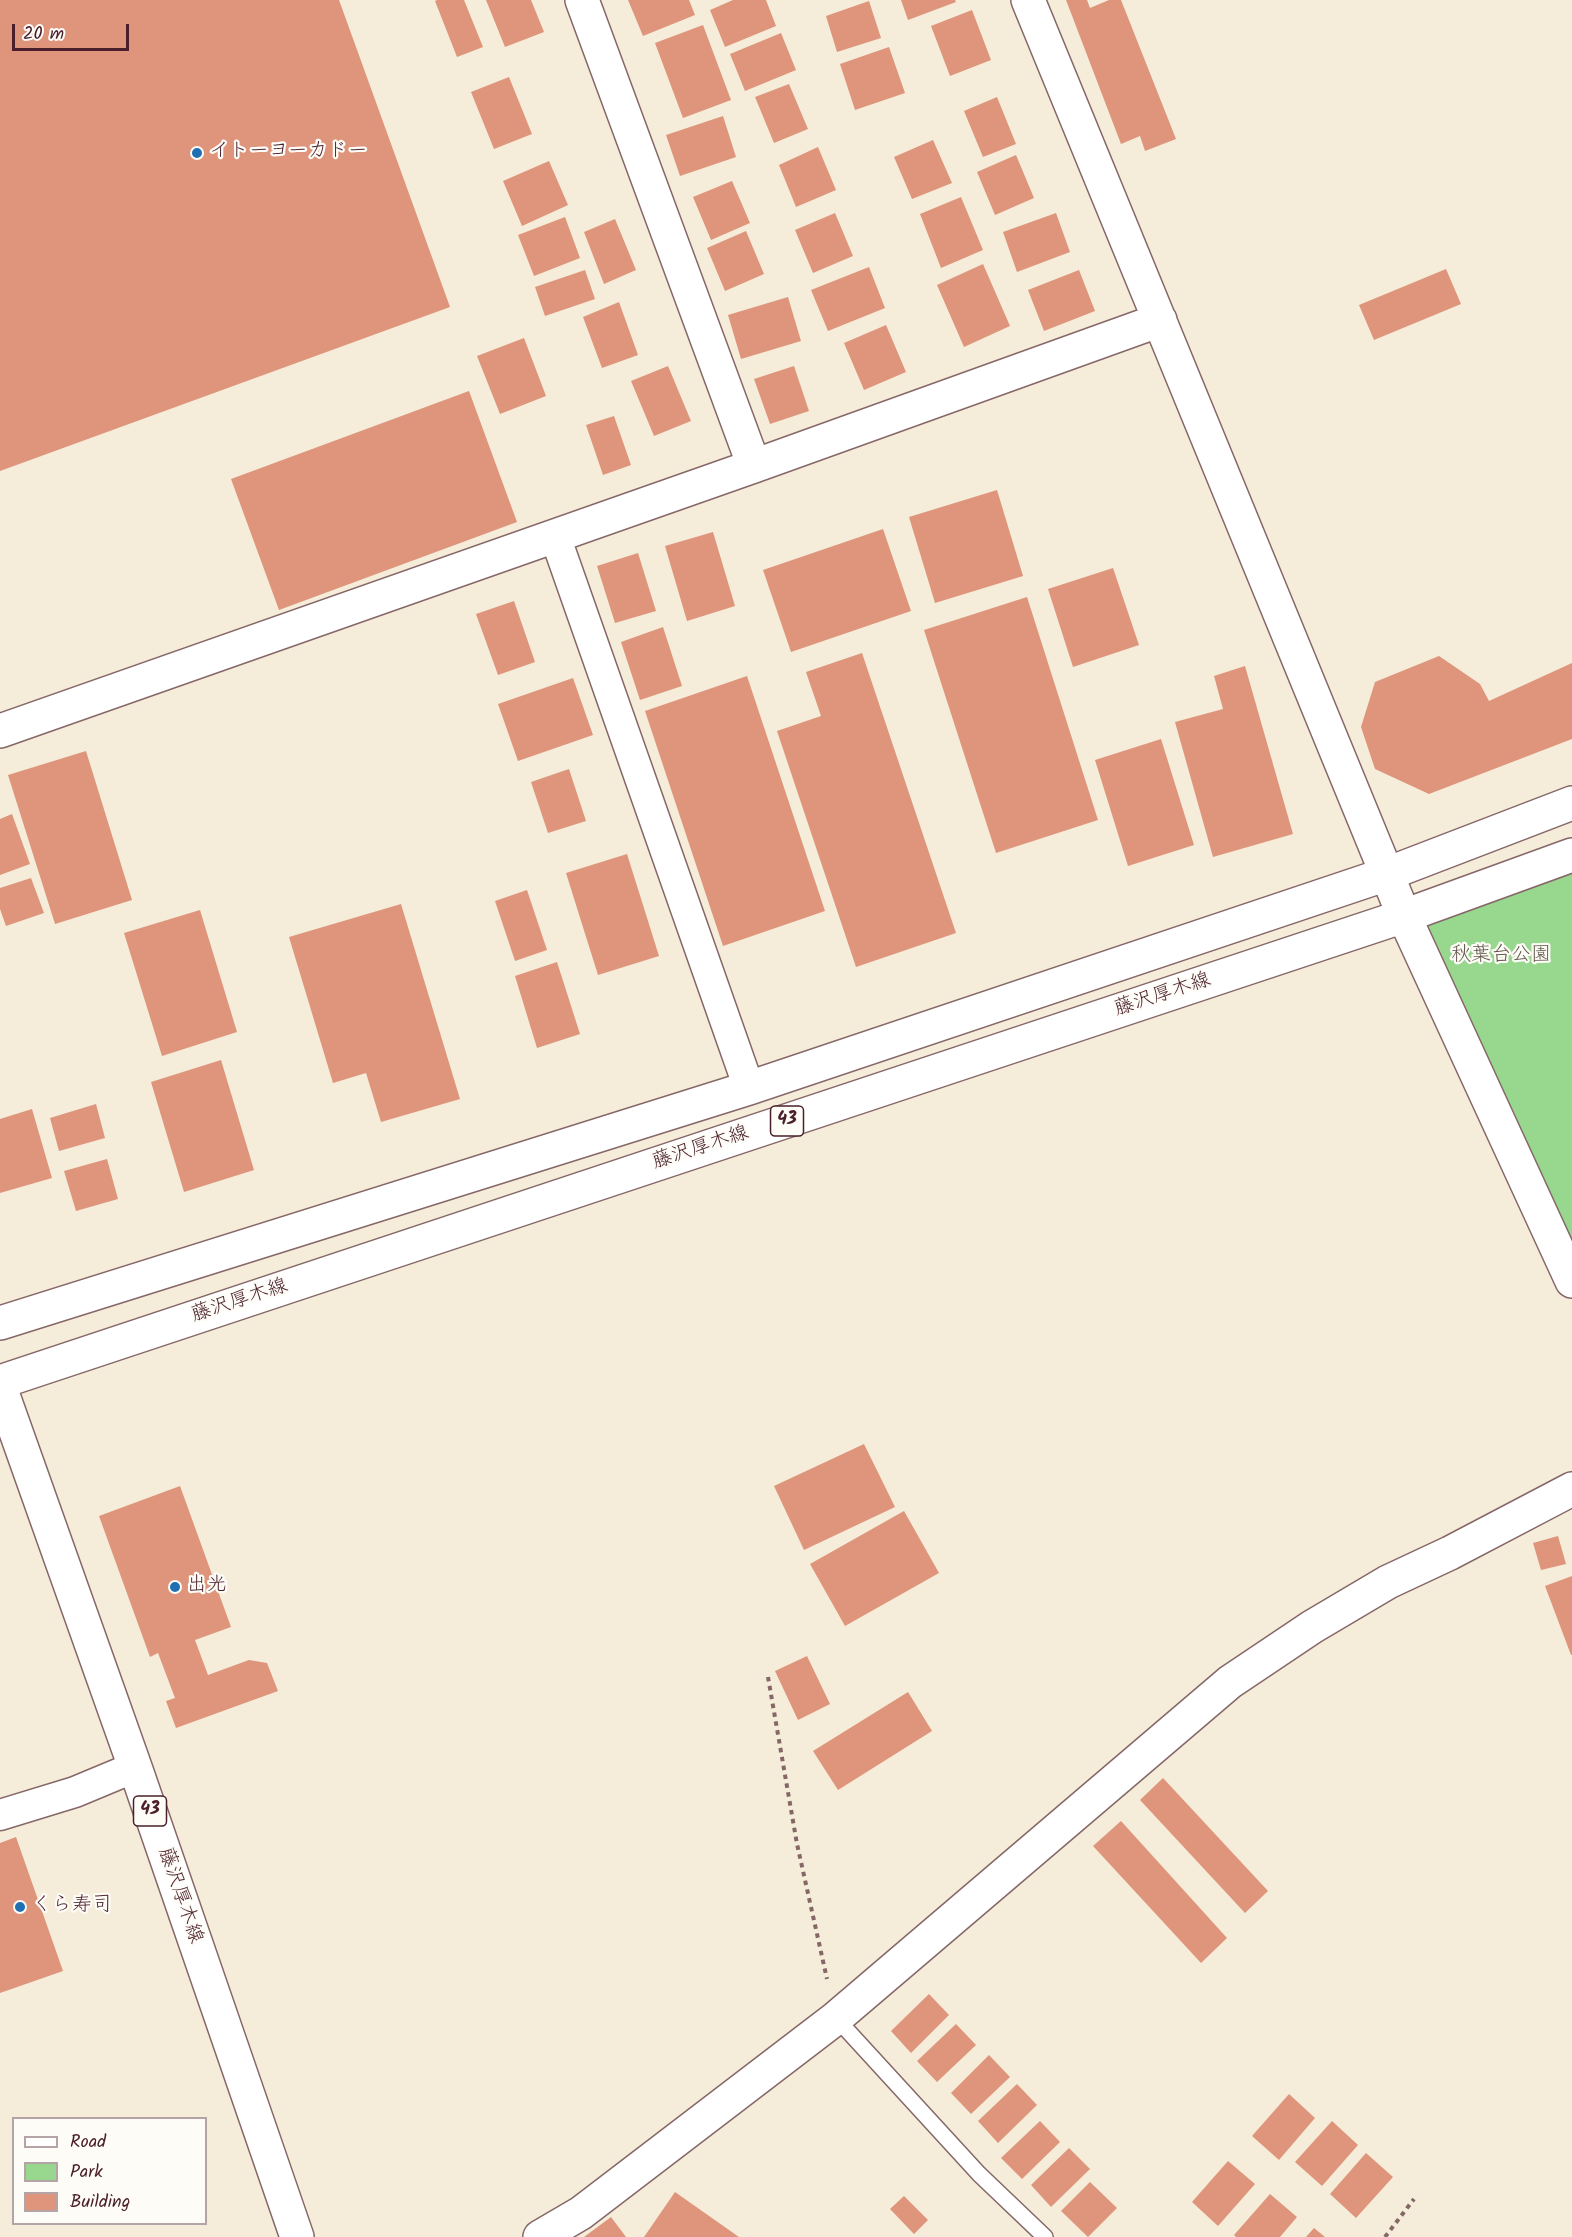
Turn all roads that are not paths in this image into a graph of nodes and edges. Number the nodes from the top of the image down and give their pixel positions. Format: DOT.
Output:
graph roads {
  1 [pos="582,0"];
  2 [pos="1028,0"];
  3 [pos="1160,320"];
  4 [pos="754,466"];
  5 [pos="555,536"];
  6 [pos="0,731"];
  7 [pos="1572,803"];
  8 [pos="1572,855"];
  9 [pos="1387,874"];
  10 [pos="1404,916"];
  11 [pos="748,1088"];
  12 [pos="1572,1281"];
  13 [pos="0,1323"];
  14 [pos="0,1382"];
  15 [pos="0,1387"];
  16 [pos="1572,1489"];
  17 [pos="135,1767"];
  18 [pos="0,1815"];
  19 [pos="836,2018"];
  20 [pos="297,2237"];
  21 [pos="540,2237"];
  22 [pos="1045,2237"];
  1 -- 4 [label="street"];
  2 -- 3 [label="street"];
  3 -- 4 [label="street"];
  3 -- 9 [label="street"];
  4 -- 5 [label="street"];
  5 -- 6 [label="street"];
  5 -- 11 [label="street"];
  7 -- 9 [label="street, 43"];
  8 -- 10 [label="street, 藤沢厚木線 / 43"];
  9 -- 10 [label="street"];
  9 -- 11 [label="street, 43"];
  10 -- 12 [label="street"];
  10 -- 14 [label="street, 藤沢厚木線 / 43"];
  11 -- 13 [label="street, 43"];
  15 -- 17 [label="street, 藤沢厚木線 / 43"];
  16 -- 19 [label="street"];
  17 -- 18 [label="street"];
  17 -- 20 [label="street, 藤沢厚木線 / 43"];
  19 -- 21 [label="street"];
  19 -- 22 [label="lane"];
}
